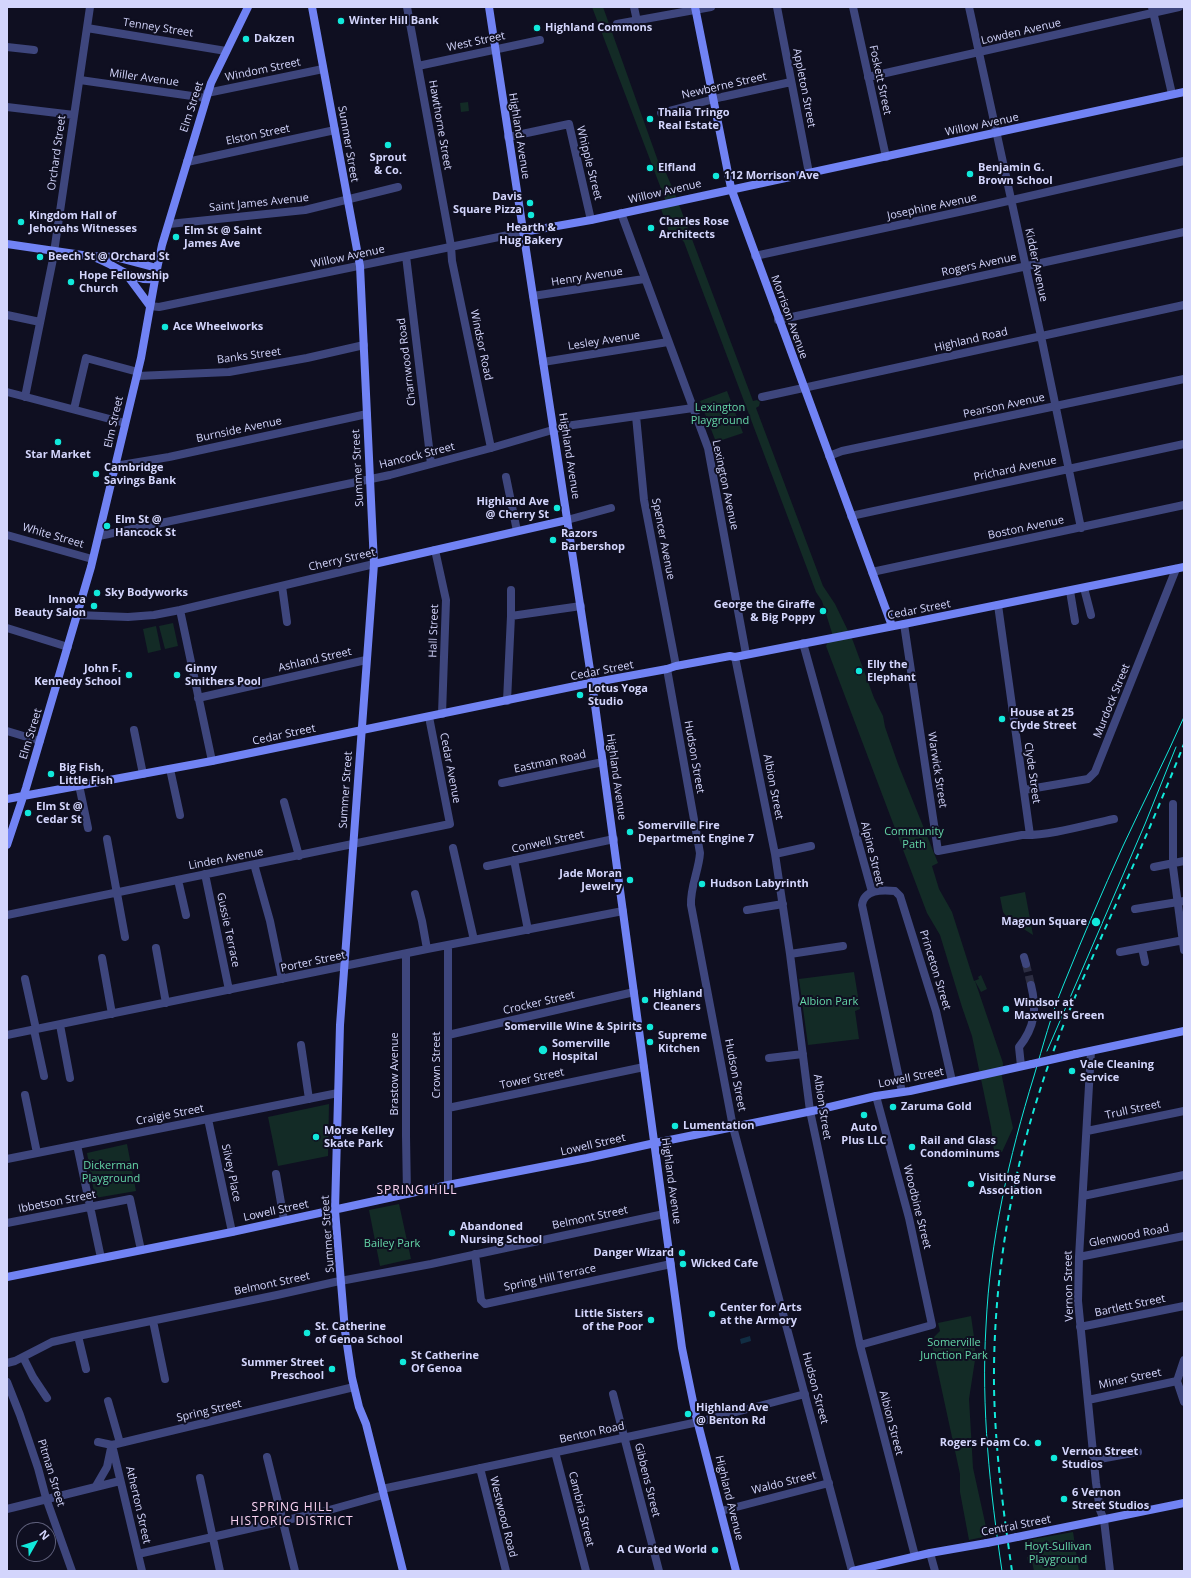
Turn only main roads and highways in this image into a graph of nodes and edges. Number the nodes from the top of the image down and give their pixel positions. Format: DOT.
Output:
graph roads {
  1 [pos="248,7"];
  2 [pos="312,7"];
  3 [pos="488,7"];
  4 [pos="696,9"];
  5 [pos="1184,92"];
  6 [pos="731,188"];
  7 [pos="523,232"];
  8 [pos="7,244"];
  9 [pos="89,256"];
  10 [pos="157,268"];
  11 [pos="123,272"];
  12 [pos="155,280"];
  13 [pos="150,306"];
  14 [pos="567,520"];
  15 [pos="374,564"];
  16 [pos="1180,568"];
  17 [pos="892,626"];
  18 [pos="592,683"];
  19 [pos="362,730"];
  20 [pos="23,797"];
  21 [pos="7,799"];
  22 [pos="7,846"];
  23 [pos="1184,1032"];
  24 [pos="654,1143"];
  25 [pos="335,1210"];
  26 [pos="7,1277"];
  27 [pos="1184,1503"];
  28 [pos="403,1571"];
  29 [pos="736,1571"];
  30 [pos="852,1571"];
  1 -- 10 [label="main road, Elm Street"];
  2 -- 15 [label="main road, Summer Street"];
  3 -- 7 [label="main road, Highland Avenue"];
  4 -- 6 [label="main road, Morrison Avenue"];
  5 -- 6 [label="main road, Willow Avenue"];
  6 -- 7 [label="main road, Willow Avenue"];
  6 -- 17 [label="main road, Morrison Avenue"];
  7 -- 14 [label="main road, Highland Avenue"];
  8 -- 9 [label="main road"];
  9 -- 10 [label="main road"];
  9 -- 11 [label="main road"];
  10 -- 12 [label="main road, Elm Street"];
  11 -- 12 [label="main road"];
  11 -- 13 [label="main road"];
  12 -- 13 [label="main road, Elm Street"];
  13 -- 20 [label="main road, Elm Street"];
  14 -- 15 [label="main road, Cherry Street"];
  14 -- 18 [label="main road, Highland Avenue"];
  15 -- 19 [label="main road, Summer Street"];
  16 -- 17 [label="main road, Cedar Street"];
  17 -- 18 [label="main road, Cedar Street"];
  18 -- 19 [label="main road, Cedar Street"];
  18 -- 24 [label="main road, Highland Avenue"];
  19 -- 20 [label="main road, Cedar Street"];
  19 -- 25 [label="main road, Summer Street"];
  20 -- 21 [label="main road, Cedar Street"];
  20 -- 22 [label="main road, Elm Street"];
  23 -- 24 [label="main road, Lowell Street, bridge"];
  24 -- 25 [label="main road, Lowell Street"];
  24 -- 29 [label="main road, Highland Avenue"];
  25 -- 26 [label="main road, Lowell Street"];
  25 -- 28 [label="main road, Summer Street"];
  27 -- 30 [label="main road, Central Street, bridge"];
}
